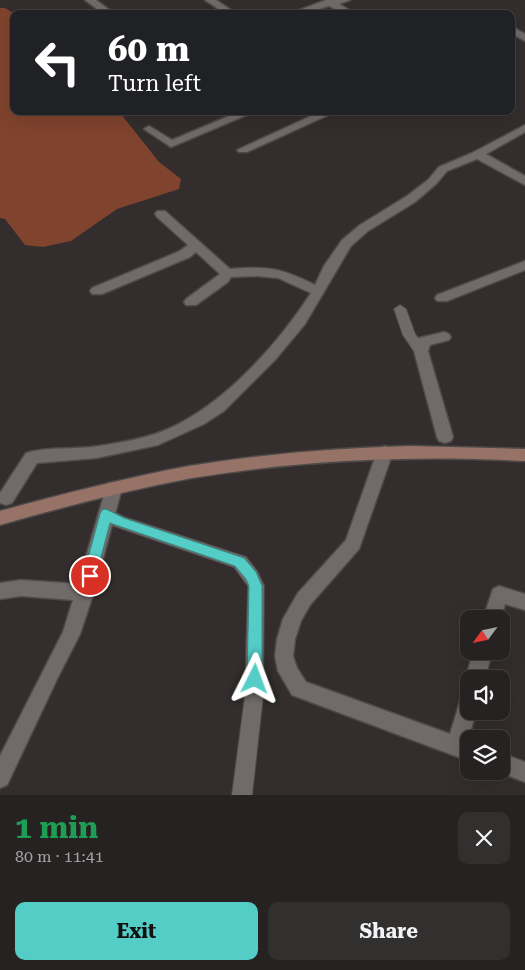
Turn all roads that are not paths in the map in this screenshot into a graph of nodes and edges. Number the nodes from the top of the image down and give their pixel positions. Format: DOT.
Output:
graph roads {
  1 [pos="90,0"];
  2 [pos="210,0"];
  3 [pos="345,0"];
  4 [pos="328,1"];
  5 [pos="105,10"];
  6 [pos="226,10"];
  7 [pos="304,10"];
  8 [pos="345,10"];
  9 [pos="241,115"];
  10 [pos="323,115"];
  11 [pos="525,128"];
  12 [pos="149,129"];
  13 [pos="243,150"];
  14 [pos="478,153"];
  15 [pos="524,180"];
  16 [pos="161,214"];
  17 [pos="196,245"];
  18 [pos="525,265"];
  19 [pos="227,273"];
  20 [pos="97,291"];
  21 [pos="319,291"];
  22 [pos="442,298"];
  23 [pos="191,302"];
  24 [pos="400,309"];
  25 [pos="444,337"];
  26 [pos="421,351"];
  27 [pos="445,437"];
  28 [pos="385,452"];
  29 [pos="525,455"];
  30 [pos="114,488"];
  31 [pos="6,498"];
  32 [pos="106,514"];
  33 [pos="0,518"];
  34 [pos="0,591"];
  35 [pos="85,592"];
  36 [pos="525,602"];
  37 [pos="495,610"];
  38 [pos="460,748"];
  39 [pos="510,766"];
  40 [pos="525,772"];
  41 [pos="0,778"];
  42 [pos="242,795"];
  1 -- 5 [label="street"];
  2 -- 6 [label="street"];
  3 -- 4 [label="street"];
  4 -- 7 [label="street"];
  4 -- 8 [label="street"];
  9 -- 12 [label="street"];
  10 -- 13 [label="street"];
  11 -- 14 [label="street"];
  14 -- 15 [label="street"];
  14 -- 21 [label="street"];
  16 -- 17 [label="street"];
  17 -- 19 [label="street"];
  17 -- 20 [label="street"];
  18 -- 22 [label="street"];
  19 -- 21 [label="street"];
  19 -- 23 [label="street"];
  21 -- 31 [label="street"];
  24 -- 26 [label="lane"];
  25 -- 26 [label="street"];
  26 -- 27 [label="street"];
  28 -- 29 [label="street"];
  28 -- 30 [label="street"];
  28 -- 38 [label="street"];
  30 -- 32 [label="street"];
  30 -- 33 [label="street"];
  32 -- 35 [label="street"];
  32 -- 42 [label="lane"];
  34 -- 35 [label="street"];
  35 -- 41 [label="street"];
  36 -- 37 [label="street"];
  39 -- 40 [label="street"];
}
